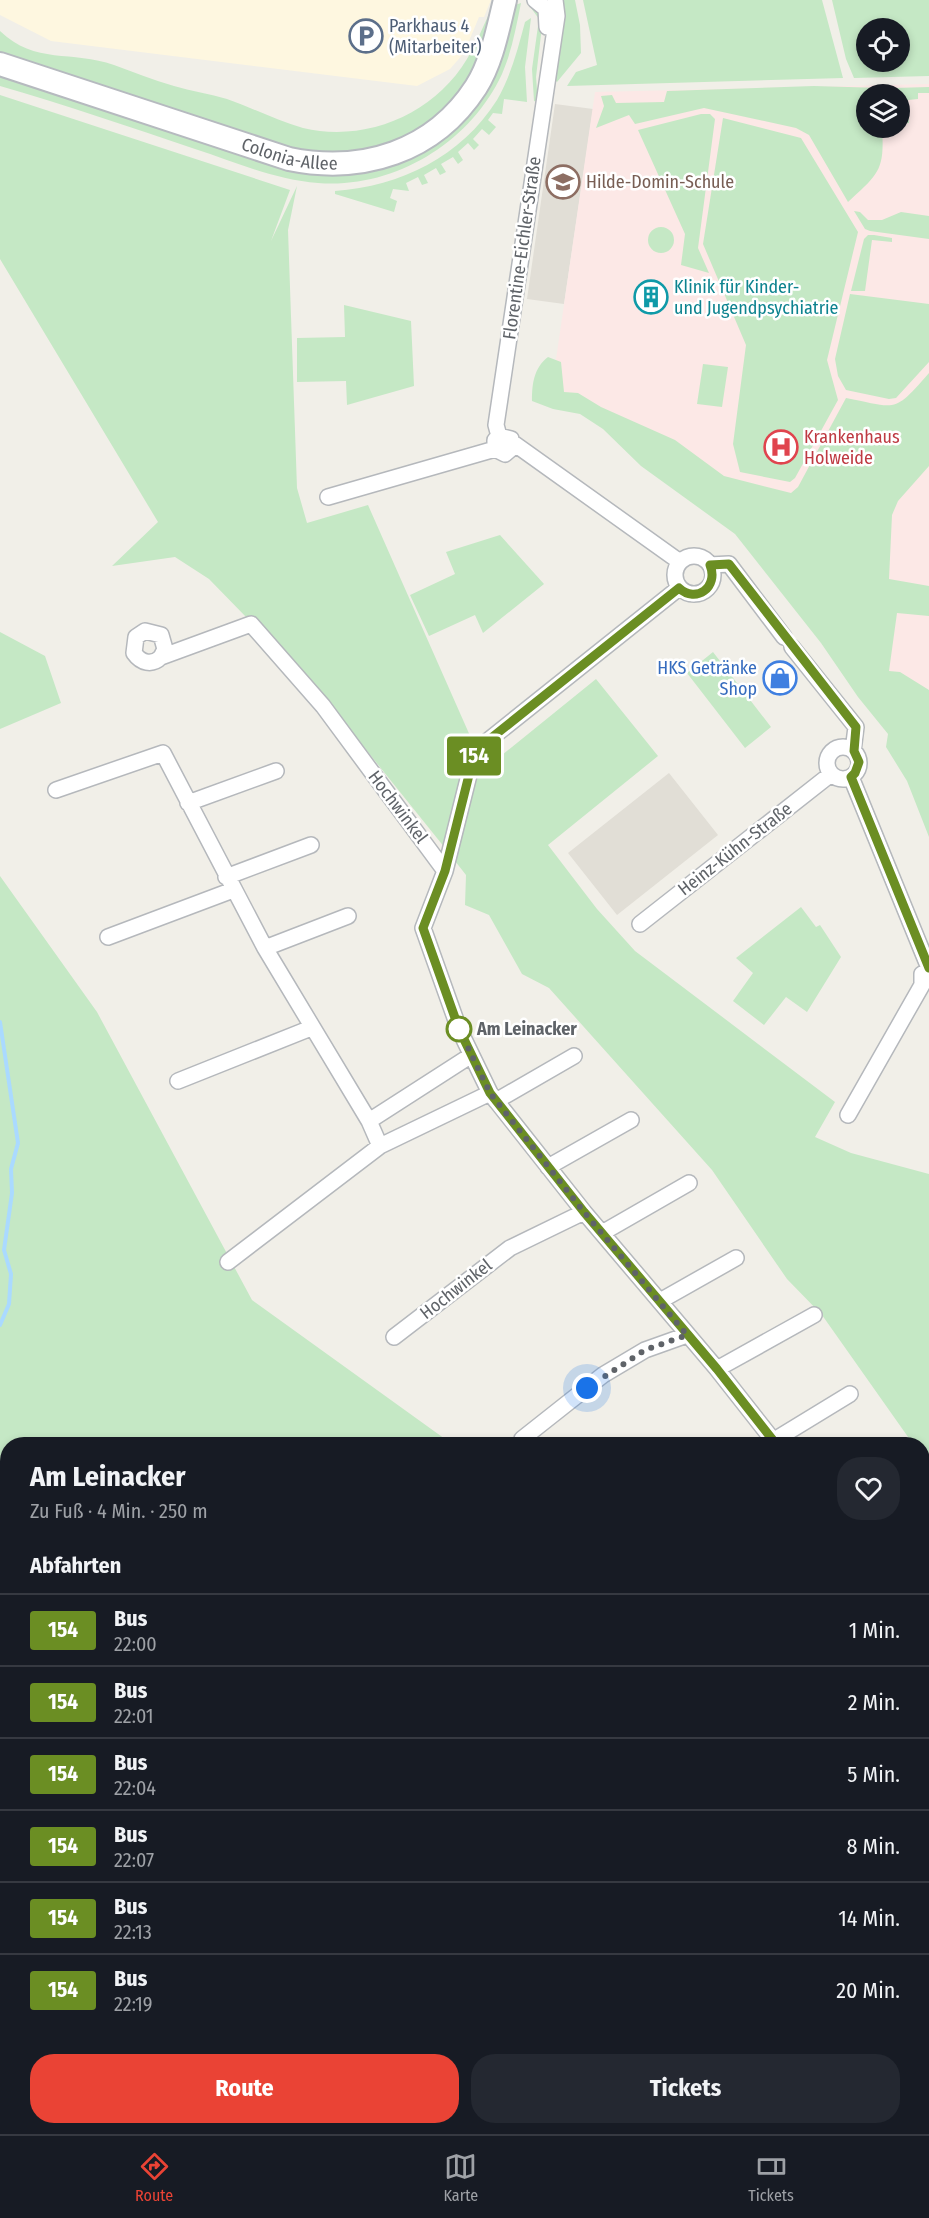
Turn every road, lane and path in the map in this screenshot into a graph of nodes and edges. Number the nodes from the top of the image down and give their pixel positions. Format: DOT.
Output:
graph roads {
  1 [pos="505,0"];
  2 [pos="536,0"];
  3 [pos="555,0"];
  4 [pos="549,60"];
  5 [pos="0,64"];
  6 [pos="502,442"];
  7 [pos="328,497"];
  8 [pos="680,562"];
  9 [pos="710,565"];
  10 [pos="679,588"];
  11 [pos="162,657"];
  12 [pos="854,751"];
  13 [pos="276,771"];
  14 [pos="831,774"];
  15 [pos="851,777"];
  16 [pos="56,790"];
  17 [pos="188,803"];
  18 [pos="311,845"];
  19 [pos="445,871"];
  20 [pos="230,884"];
  21 [pos="348,916"];
  22 [pos="640,924"];
  23 [pos="108,937"];
  24 [pos="265,948"];
  25 [pos="929,968"];
  26 [pos="925,987"];
  27 [pos="311,1028"];
  28 [pos="470,1056"];
  29 [pos="574,1056"];
  30 [pos="177,1082"];
  31 [pos="493,1097"];
  32 [pos="848,1115"];
  33 [pos="631,1120"];
  34 [pos="369,1121"];
  35 [pos="380,1146"];
  36 [pos="548,1167"];
  37 [pos="689,1183"];
  38 [pos="584,1212"];
  39 [pos="602,1233"];
  40 [pos="736,1258"];
  41 [pos="228,1262"];
  42 [pos="660,1301"];
  43 [pos="814,1315"];
  44 [pos="687,1335"];
  45 [pos="394,1337"];
  46 [pos="717,1369"];
  47 [pos="850,1394"];
  48 [pos="525,1437"];
  49 [pos="770,1437"];
  50 [pos="782,1437"];
  1 -- 5 [label="main road, Colonia-Allee"];
  2 -- 4 [label="street, Florentine-Eichler-Straße"];
  3 -- 4 [label="street, Florentine-Eichler-Straße"];
  4 -- 6 [label="street, Florentine-Eichler-Straße"];
  6 -- 7 [label="street"];
  6 -- 8 [label="street"];
  8 -- 9 [label="street"];
  8 -- 10 [label="street"];
  9 -- 10 [label="street"];
  9 -- 12 [label="street"];
  10 -- 19 [label="street"];
  11 -- 19 [label="street, Hochwinkel"];
  12 -- 14 [label="street"];
  12 -- 15 [label="street"];
  13 -- 17 [label="street"];
  14 -- 15 [label="street"];
  14 -- 22 [label="street, Heinz-Kühn-Straße"];
  15 -- 25 [label="street"];
  16 -- 17 [label="street"];
  17 -- 20 [label="street"];
  18 -- 20 [label="street"];
  19 -- 28 [label="street"];
  20 -- 23 [label="street"];
  20 -- 24 [label="street"];
  21 -- 24 [label="street"];
  24 -- 27 [label="street"];
  25 -- 26 [label="street"];
  26 -- 32 [label="street"];
  27 -- 30 [label="street"];
  27 -- 34 [label="street"];
  28 -- 31 [label="street"];
  28 -- 34 [label="street"];
  29 -- 31 [label="street"];
  31 -- 35 [label="street"];
  31 -- 36 [label="street"];
  33 -- 36 [label="street"];
  34 -- 35 [label="street"];
  35 -- 41 [label="street"];
  36 -- 38 [label="street"];
  37 -- 39 [label="street"];
  38 -- 39 [label="street"];
  38 -- 45 [label="street, Hochwinkel"];
  39 -- 42 [label="street"];
  40 -- 42 [label="street"];
  42 -- 44 [label="street"];
  43 -- 46 [label="street"];
  44 -- 46 [label="street"];
  44 -- 48 [label="street"];
  46 -- 49 [label="street"];
  47 -- 50 [label="street"];
}
